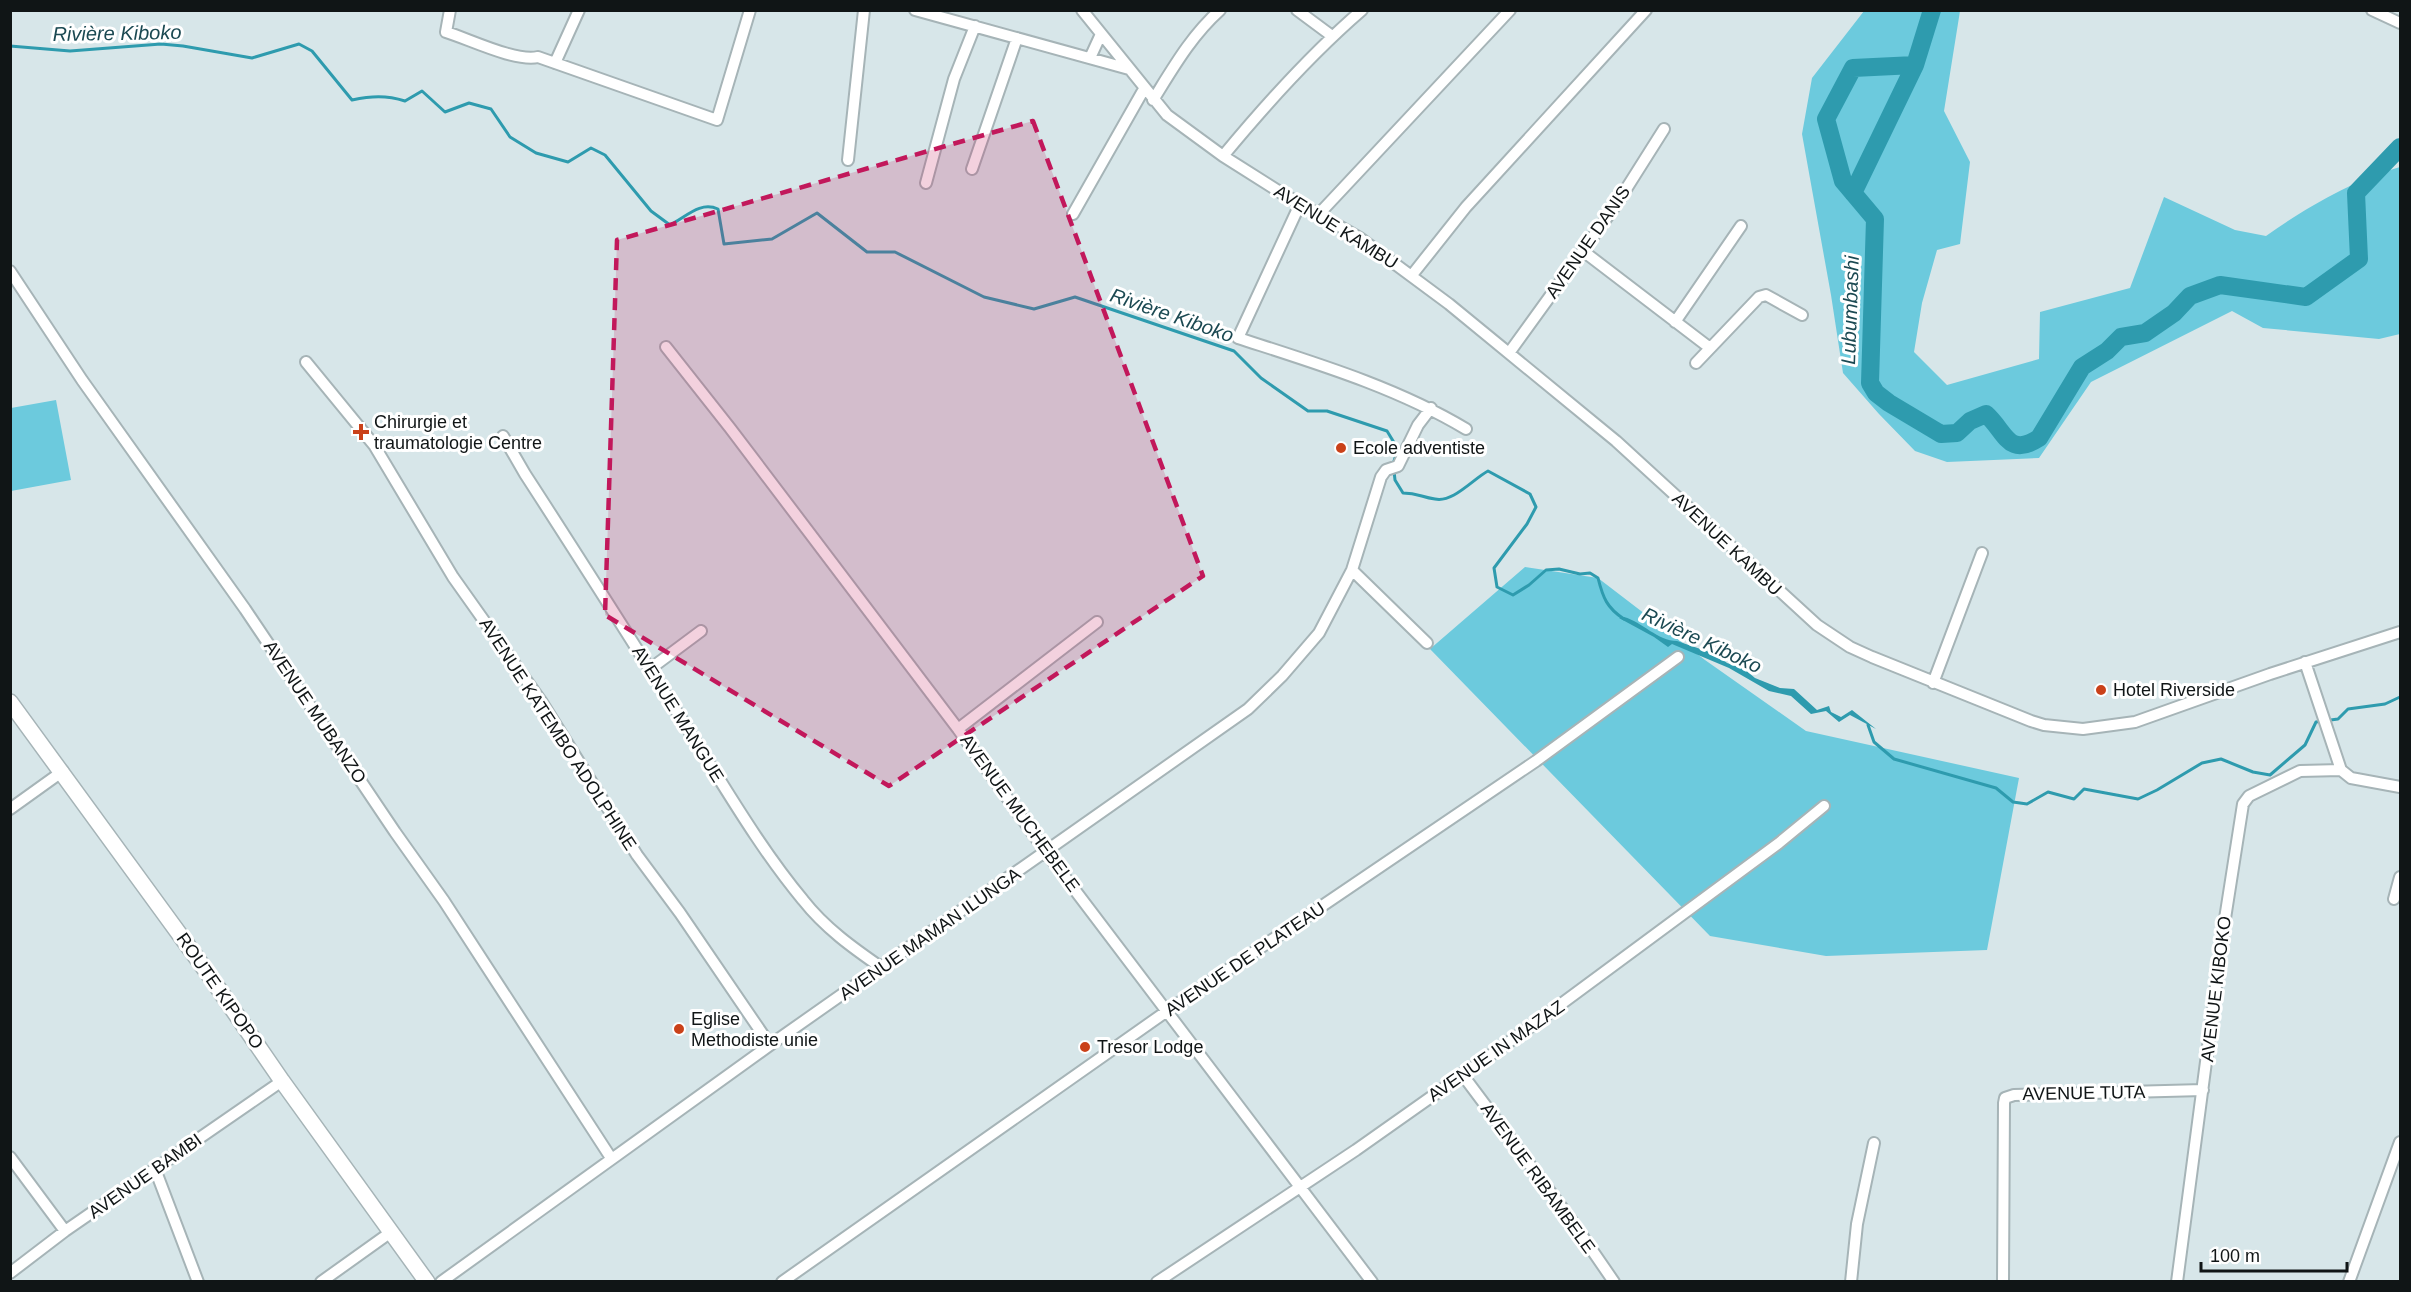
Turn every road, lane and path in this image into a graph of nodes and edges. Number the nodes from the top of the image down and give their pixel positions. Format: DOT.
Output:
graph roads {
  1 [pos="450,10"];
  2 [pos="579,10"];
  3 [pos="750,10"];
  4 [pos="864,10"];
  5 [pos="915,10"];
  6 [pos="1220,10"];
  7 [pos="1297,10"];
  8 [pos="1362,10"];
  9 [pos="1510,10"];
  10 [pos="1646,10"];
  11 [pos="2372,10"];
  12 [pos="1088,13"];
  13 [pos="2400,23"];
  14 [pos="975,26"];
  15 [pos="1101,34"];
  16 [pos="1332,36"];
  17 [pos="1017,38"];
  18 [pos="1090,58"];
  19 [pos="555,63"];
  20 [pos="1129,69"];
  21 [pos="1144,89"];
  22 [pos="1152,100"];
  23 [pos="1664,129"];
  24 [pos="1223,156"];
  25 [pos="848,160"];
  26 [pos="972,169"];
  27 [pos="926,183"];
  28 [pos="1300,204"];
  29 [pos="1073,214"];
  30 [pos="1318,215"];
  31 [pos="1741,226"];
  32 [pos="1583,250"];
  33 [pos="10,271"];
  34 [pos="1412,275"];
  35 [pos="1802,315"];
  36 [pos="1675,322"];
  37 [pos="666,346"];
  38 [pos="1710,348"];
  39 [pos="1509,353"];
  40 [pos="306,362"];
  41 [pos="1696,363"];
  42 [pos="1431,408"];
  43 [pos="1466,429"];
  44 [pos="503,436"];
  45 [pos="1982,553"];
  46 [pos="1352,570"];
  47 [pos="1097,622"];
  48 [pos="701,631"];
  49 [pos="2400,632"];
  50 [pos="1427,643"];
  51 [pos="1678,657"];
  52 [pos="2305,662"];
  53 [pos="650,669"];
  54 [pos="1933,683"];
  55 [pos="10,702"];
  56 [pos="958,729"];
  57 [pos="2341,770"];
  58 [pos="63,771"];
  59 [pos="2400,787"];
  60 [pos="1824,806"];
  61 [pos="10,809"];
  62 [pos="1046,852"];
  63 [pos="2400,877"];
  64 [pos="2394,899"];
  65 [pos="882,968"];
  66 [pos="1167,1011"];
  67 [pos="770,1045"];
  68 [pos="1462,1074"];
  69 [pos="282,1081"];
  70 [pos="2203,1090"];
  71 [pos="2400,1142"];
  72 [pos="1874,1143"];
  73 [pos="10,1157"];
  74 [pos="611,1158"];
  75 [pos="155,1169"];
  76 [pos="1301,1187"];
  77 [pos="65,1231"];
  78 [pos="391,1232"];
  79 [pos="10,1273"];
  80 [pos="198,1281"];
  81 [pos="321,1281"];
  82 [pos="427,1281"];
  83 [pos="441,1281"];
  84 [pos="782,1281"];
  85 [pos="1157,1281"];
  86 [pos="1372,1281"];
  87 [pos="1614,1281"];
  88 [pos="1851,1281"];
  89 [pos="2003,1281"];
  90 [pos="2177,1281"];
  91 [pos="2349,1281"];
  1 -- 19 [label="street"];
  2 -- 19 [label="street"];
  3 -- 19 [label="street"];
  4 -- 25 [label="street"];
  5 -- 14 [label="street"];
  6 -- 22 [label="street"];
  7 -- 16 [label="street"];
  8 -- 16 [label="street"];
  9 -- 30 [label="street"];
  10 -- 34 [label="street"];
  11 -- 13 [label="street"];
  12 -- 15 [label="street, AVENUE KAMBU"];
  14 -- 17 [label="street"];
  14 -- 27 [label="street"];
  15 -- 18 [label="street"];
  15 -- 20 [label="street, AVENUE KAMBU"];
  16 -- 24 [label="street"];
  17 -- 18 [label="street"];
  17 -- 26 [label="street"];
  18 -- 20 [label="street"];
  20 -- 21 [label="street, AVENUE KAMBU"];
  21 -- 22 [label="street, AVENUE KAMBU"];
  21 -- 29 [label="street"];
  22 -- 24 [label="street, AVENUE KAMBU"];
  23 -- 32 [label="street, AVENUE DANIS"];
  24 -- 28 [label="street, AVENUE KAMBU"];
  28 -- 30 [label="street, AVENUE KAMBU"];
  28 -- 42 [label="street"];
  30 -- 34 [label="street, AVENUE KAMBU"];
  31 -- 36 [label="street"];
  32 -- 36 [label="street"];
  32 -- 39 [label="street, AVENUE DANIS"];
  33 -- 74 [label="street, AVENUE MUBANZO"];
  34 -- 39 [label="street, AVENUE KAMBU"];
  35 -- 38 [label="street"];
  36 -- 38 [label="street"];
  37 -- 56 [label="street, AVENUE MUCHEBELE"];
  38 -- 41 [label="street"];
  39 -- 54 [label="street, AVENUE KAMBU"];
  40 -- 67 [label="street, AVENUE KATEMBO ADOLPHINE"];
  42 -- 43 [label="street"];
  42 -- 46 [label="street, AVENUE MAMAN ILUNGA"];
  44 -- 53 [label="street, AVENUE MANGUE"];
  45 -- 54 [label="street"];
  46 -- 50 [label="street"];
  46 -- 62 [label="street, AVENUE MAMAN ILUNGA"];
  47 -- 56 [label="street"];
  48 -- 53 [label="street"];
  49 -- 52 [label="street, AVENUE KAMBU"];
  51 -- 66 [label="street, AVENUE DE PLATEAU"];
  52 -- 54 [label="street, AVENUE KAMBU"];
  52 -- 57 [label="street"];
  53 -- 65 [label="street, AVENUE MANGUE"];
  55 -- 58 [label="main road, ROUTE KIPOPO"];
  56 -- 62 [label="street, AVENUE MUCHEBELE"];
  57 -- 59 [label="street"];
  57 -- 70 [label="street, AVENUE KIBOKO"];
  58 -- 61 [label="street"];
  58 -- 69 [label="main road, ROUTE KIPOPO"];
  60 -- 68 [label="street, AVENUE IN MAZAZ"];
  62 -- 65 [label="street, AVENUE MAMAN ILUNGA"];
  62 -- 66 [label="street, AVENUE MUCHEBELE"];
  63 -- 64 [label="street"];
  65 -- 67 [label="street, AVENUE MAMAN ILUNGA"];
  66 -- 76 [label="street, AVENUE MUCHEBELE"];
  66 -- 84 [label="street, AVENUE DE PLATEAU"];
  67 -- 74 [label="street, AVENUE MAMAN ILUNGA"];
  68 -- 76 [label="street, AVENUE IN MAZAZ"];
  68 -- 87 [label="street, AVENUE RIBAMBELE"];
  69 -- 75 [label="street, AVENUE BAMBI"];
  69 -- 78 [label="main road, ROUTE KIPOPO"];
  70 -- 89 [label="street, AVENUE TUTA"];
  70 -- 90 [label="street, AVENUE KIBOKO"];
  71 -- 91 [label="street"];
  72 -- 88 [label="street"];
  73 -- 77 [label="street"];
  74 -- 83 [label="street, AVENUE MAMAN ILUNGA"];
  75 -- 77 [label="street, AVENUE BAMBI"];
  75 -- 80 [label="street"];
  76 -- 85 [label="street, AVENUE IN MAZAZ"];
  76 -- 86 [label="street, AVENUE MUCHEBELE"];
  77 -- 79 [label="street, AVENUE BAMBI"];
  78 -- 81 [label="street"];
  78 -- 82 [label="main road, ROUTE KIPOPO"];
}
